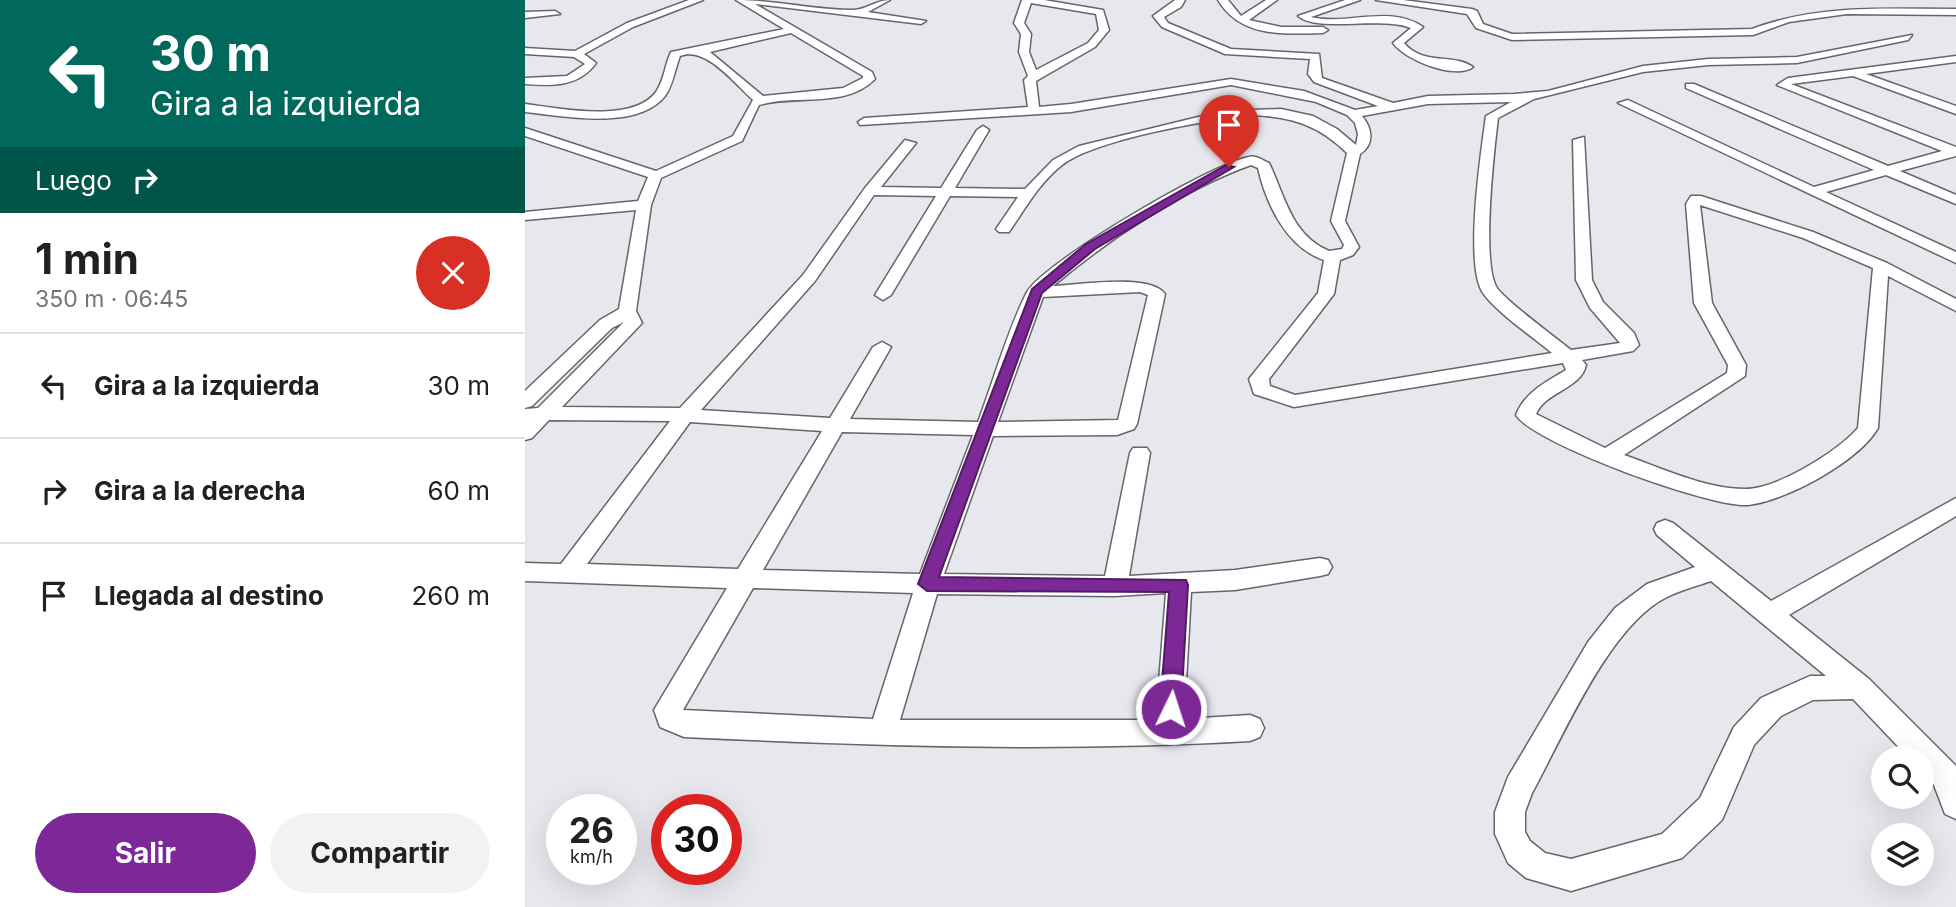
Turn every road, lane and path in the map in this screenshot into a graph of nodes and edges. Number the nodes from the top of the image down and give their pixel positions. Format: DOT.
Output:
graph roads {
  1 [pos="698,0"];
  2 [pos="741,0"];
  3 [pos="885,0"];
  4 [pos="1027,0"];
  5 [pos="1180,0"];
  6 [pos="1223,0"];
  7 [pos="1272,0"];
  8 [pos="1355,0"];
  9 [pos="1381,0"];
  10 [pos="1956,12"];
  11 [pos="555,14"];
  12 [pos="525,15"];
  13 [pos="855,15"];
  14 [pos="921,21"];
  15 [pos="1241,21"];
  16 [pos="792,30"];
  17 [pos="1412,33"];
  18 [pos="1908,37"];
  19 [pos="525,51"];
  20 [pos="701,51"];
  21 [pos="577,54"];
  22 [pos="1956,59"];
  23 [pos="1921,64"];
  24 [pos="1468,67"];
  25 [pos="1944,71"];
  26 [pos="1853,73"];
  27 [pos="1033,76"];
  28 [pos="525,81"];
  29 [pos="1690,86"];
  30 [pos="1531,96"];
  31 [pos="760,100"];
  32 [pos="1625,103"];
  33 [pos="1391,106"];
  34 [pos="525,108"];
  35 [pos="1034,110"];
  36 [pos="1956,110"];
  37 [pos="1352,114"];
  38 [pos="864,122"];
  39 [pos="983,130"];
  40 [pos="525,132"];
  41 [pos="1579,140"];
  42 [pos="911,143"];
  43 [pos="1354,152"];
  44 [pos="1956,152"];
  45 [pos="1889,170"];
  46 [pos="655,176"];
  47 [pos="870,191"];
  48 [pos="1814,191"];
  49 [pos="942,193"];
  50 [pos="1028,193"];
  51 [pos="1956,200"];
  52 [pos="644,205"];
  53 [pos="525,216"];
  54 [pos="1003,229"];
  55 [pos="1332,258"];
  56 [pos="1956,258"];
  57 [pos="1881,267"];
  58 [pos="1036,292"];
  59 [pos="883,295"];
  60 [pos="1956,306"];
  61 [pos="627,311"];
  62 [pos="882,347"];
  63 [pos="1567,358"];
  64 [pos="525,402"];
  65 [pos="535,414"];
  66 [pos="685,415"];
  67 [pos="837,425"];
  68 [pos="985,429"];
  69 [pos="525,433"];
  70 [pos="1140,453"];
  71 [pos="1606,457"];
  72 [pos="1956,506"];
  73 [pos="1665,529"];
  74 [pos="1320,567"];
  75 [pos="1716,569"];
  76 [pos="569,571"];
  77 [pos="525,572"];
  78 [pos="743,579"];
  79 [pos="927,584"];
  80 [pos="1179,585"];
  81 [pos="1115,586"];
  82 [pos="1769,614"];
  83 [pos="1859,687"];
  84 [pos="1250,728"];
  85 [pos="882,734"];
  86 [pos="1169,734"];
  87 [pos="1951,772"];
  88 [pos="1956,804"];
  1 -- 21 [label="street"];
  2 -- 13 [label="street"];
  2 -- 16 [label="street"];
  3 -- 13 [label="street"];
  4 -- 27 [label="street"];
  4 -- 27 [label="street"];
  5 -- 33 [label="street"];
  6 -- 15 [label="street"];
  7 -- 15 [label="street"];
  8 -- 17 [label="street"];
  9 -- 10 [label="street"];
  11 -- 12 [label="street"];
  13 -- 14 [label="street"];
  15 -- 17 [label="street"];
  16 -- 20 [label="street"];
  16 -- 31 [label="street"];
  17 -- 24 [label="street"];
  18 -- 30 [label="street"];
  19 -- 21 [label="street"];
  20 -- 31 [label="street"];
  20 -- 34 [label="street"];
  21 -- 28 [label="street"];
  22 -- 23 [label="street"];
  23 -- 25 [label="street"];
  23 -- 26 [label="street"];
  26 -- 36 [label="street"];
  26 -- 44 [label="street"];
  27 -- 35 [label="street"];
  29 -- 45 [label="street"];
  30 -- 33 [label="street"];
  30 -- 63 [label="street"];
  31 -- 46 [label="street"];
  32 -- 48 [label="street"];
  33 -- 37 [label="street"];
  35 -- 37 [label="street"];
  35 -- 38 [label="street"];
  37 -- 43 [label="street"];
  39 -- 49 [label="street"];
  40 -- 46 [label="street"];
  41 -- 63 [label="street"];
  42 -- 47 [label="street"];
  43 -- 50 [label="street"];
  43 -- 55 [label="street"];
  44 -- 45 [label="street"];
  45 -- 48 [label="street"];
  45 -- 51 [label="street"];
  46 -- 52 [label="street"];
  47 -- 49 [label="street"];
  47 -- 66 [label="street"];
  48 -- 56 [label="street"];
  49 -- 50 [label="street"];
  49 -- 59 [label="street"];
  50 -- 54 [label="street"];
  52 -- 53 [label="street"];
  52 -- 61 [label="street"];
  55 -- 58 [label="street"];
  55 -- 63 [label="street"];
  57 -- 60 [label="street"];
  57 -- 71 [label="street"];
  57 -- 71 [label="street"];
  58 -- 68 [label="street"];
  58 -- 68 [label="street"];
  61 -- 64 [label="street"];
  61 -- 65 [label="street"];
  62 -- 67 [label="street"];
  63 -- 71 [label="street"];
  65 -- 66 [label="street"];
  65 -- 69 [label="street"];
  66 -- 67 [label="street"];
  66 -- 76 [label="street"];
  67 -- 68 [label="street"];
  67 -- 78 [label="street"];
  68 -- 79 [label="street"];
  70 -- 81 [label="street"];
  72 -- 82 [label="street"];
  73 -- 75 [label="street"];
  74 -- 80 [label="street"];
  75 -- 82 [label="street"];
  75 -- 83 [label="street"];
  76 -- 77 [label="street"];
  76 -- 78 [label="street"];
  78 -- 79 [label="street"];
  78 -- 85 [label="street"];
  79 -- 81 [label="street"];
  79 -- 85 [label="street"];
  80 -- 81 [label="street"];
  80 -- 86 [label="street"];
  82 -- 83 [label="street"];
  83 -- 87 [label="street"];
  84 -- 86 [label="street"];
  85 -- 86 [label="street"];
  87 -- 88 [label="street"];
}
